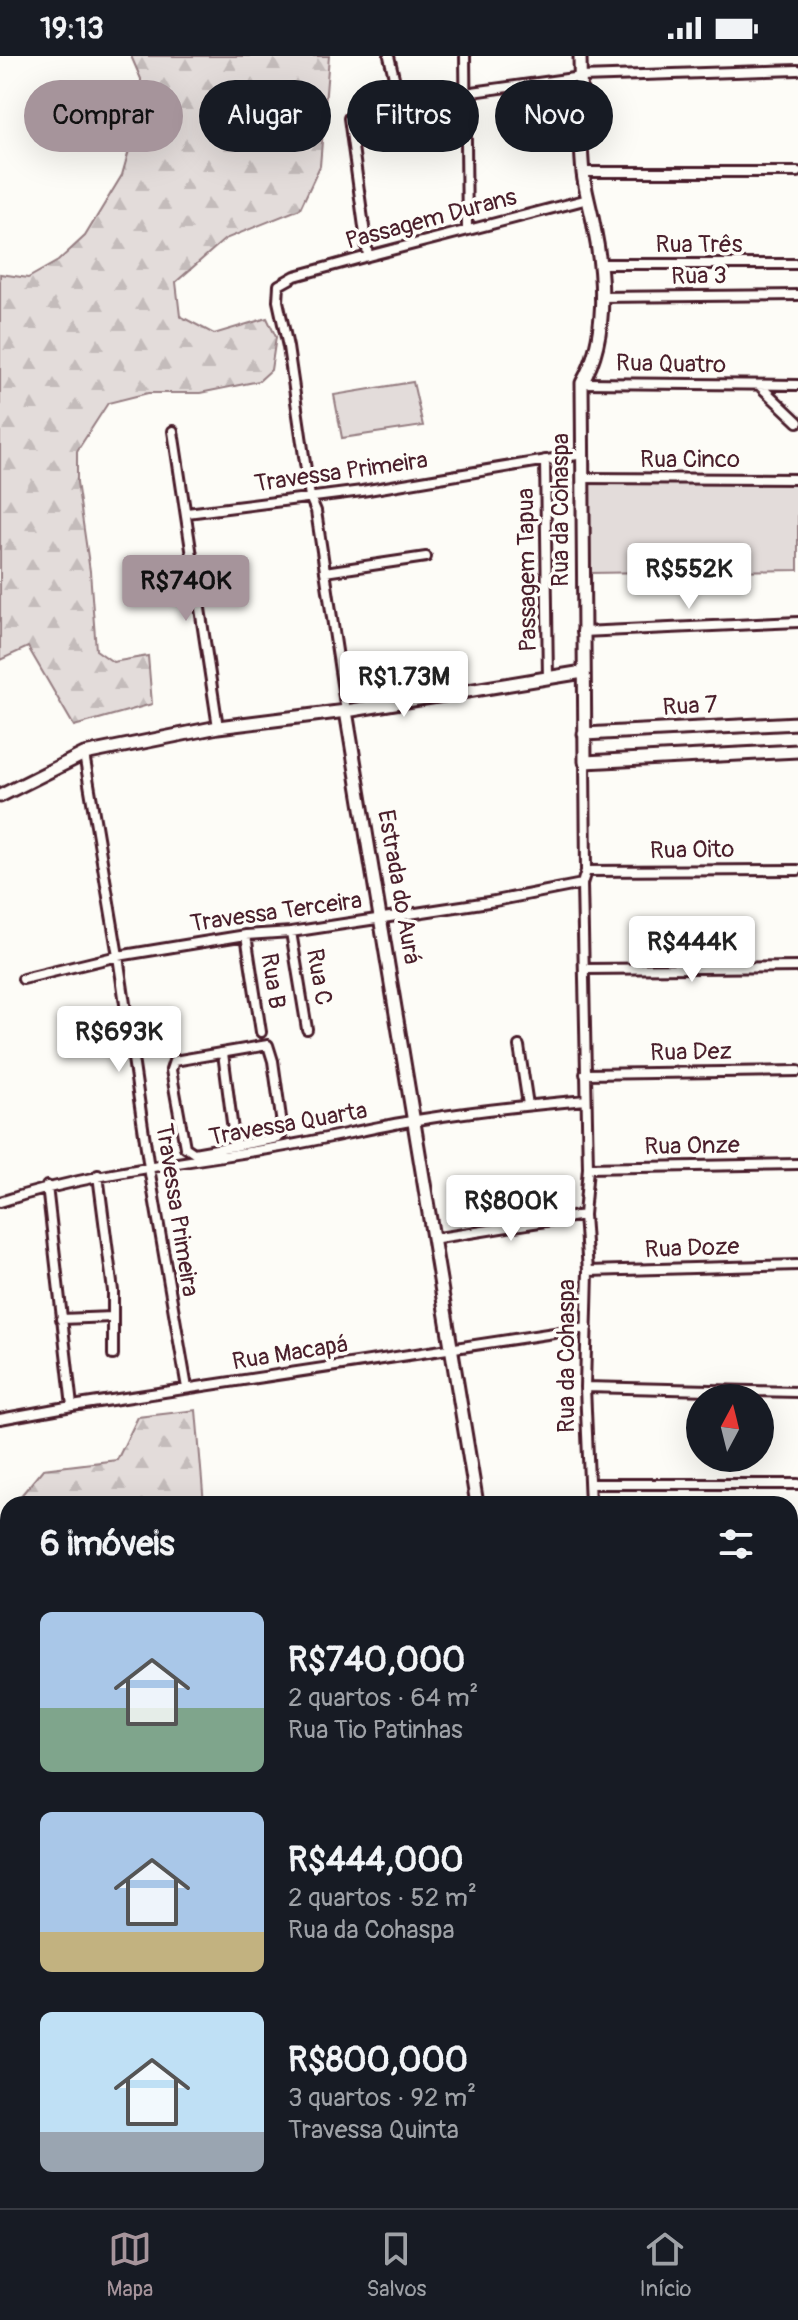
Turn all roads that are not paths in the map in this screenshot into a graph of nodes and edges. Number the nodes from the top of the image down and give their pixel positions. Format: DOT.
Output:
graph roads {
  1 [pos="389,56"];
  2 [pos="465,56"];
  3 [pos="580,56"];
  4 [pos="798,70"];
  5 [pos="581,77"];
  6 [pos="395,80"];
  7 [pos="465,80"];
  8 [pos="479,91"];
  9 [pos="354,152"];
  10 [pos="466,152"];
  11 [pos="583,172"];
  12 [pos="798,172"];
  13 [pos="588,199"];
  14 [pos="467,230"];
  15 [pos="368,256"];
  16 [pos="600,264"];
  17 [pos="798,264"];
  18 [pos="285,280"];
  19 [pos="798,295"];
  20 [pos="600,297"];
  21 [pos="582,383"];
  22 [pos="759,385"];
  23 [pos="798,385"];
  24 [pos="798,422"];
  25 [pos="173,431"];
  26 [pos="583,454"];
  27 [pos="545,460"];
  28 [pos="582,478"];
  29 [pos="798,479"];
  30 [pos="310,497"];
  31 [pos="187,513"];
  32 [pos="426,557"];
  33 [pos="325,572"];
  34 [pos="798,622"];
  35 [pos="582,632"];
  36 [pos="583,672"];
  37 [pos="548,679"];
  38 [pos="346,711"];
  39 [pos="798,723"];
  40 [pos="218,727"];
  41 [pos="584,734"];
  42 [pos="798,751"];
  43 [pos="84,754"];
  44 [pos="585,762"];
  45 [pos="0,796"];
  46 [pos="798,870"];
  47 [pos="586,871"];
  48 [pos="582,884"];
  49 [pos="382,917"];
  50 [pos="291,932"];
  51 [pos="246,935"];
  52 [pos="118,956"];
  53 [pos="798,967"];
  54 [pos="585,969"];
  55 [pos="23,979"];
  56 [pos="307,1029"];
  57 [pos="261,1032"];
  58 [pos="519,1046"];
  59 [pos="223,1053"];
  60 [pos="798,1071"];
  61 [pos="585,1074"];
  62 [pos="586,1100"];
  63 [pos="528,1105"];
  64 [pos="416,1121"];
  65 [pos="278,1143"];
  66 [pos="235,1146"];
  67 [pos="798,1164"];
  68 [pos="149,1168"];
  69 [pos="588,1168"];
  70 [pos="98,1175"];
  71 [pos="47,1186"];
  72 [pos="0,1202"];
  73 [pos="584,1215"];
  74 [pos="432,1239"];
  75 [pos="798,1265"];
  76 [pos="588,1271"];
  77 [pos="112,1317"];
  78 [pos="61,1319"];
  79 [pos="587,1328"];
  80 [pos="451,1348"];
  81 [pos="113,1355"];
  82 [pos="585,1387"];
  83 [pos="187,1388"];
  84 [pos="798,1392"];
  85 [pos="72,1406"];
  86 [pos="0,1419"];
  87 [pos="590,1484"];
  88 [pos="798,1484"];
  89 [pos="476,1496"];
  90 [pos="590,1496"];
  1 -- 6 [label="street"];
  2 -- 7 [label="street"];
  3 -- 5 [label="street, Rua da Cohaspa"];
  4 -- 5 [label="street"];
  5 -- 8 [label="street"];
  5 -- 11 [label="street, Rua da Cohaspa"];
  9 -- 15 [label="street"];
  10 -- 14 [label="street"];
  11 -- 12 [label="street"];
  11 -- 13 [label="street, Rua da Cohaspa"];
  13 -- 14 [label="street, Passagem Durans"];
  13 -- 16 [label="street, Rua da Cohaspa"];
  14 -- 15 [label="street, Passagem Durans"];
  15 -- 18 [label="street, Passagem Durans"];
  16 -- 17 [label="street, Rua Três"];
  16 -- 20 [label="street, Rua da Cohaspa"];
  18 -- 30 [label="street, Estrada do Aurá"];
  19 -- 20 [label="street, Rua 3"];
  20 -- 21 [label="street, Rua da Cohaspa"];
  21 -- 22 [label="street, Rua Quatro"];
  21 -- 26 [label="street, Rua da Cohaspa"];
  22 -- 23 [label="street, Rua Quatro"];
  22 -- 24 [label="street, Rua Quatro"];
  25 -- 31 [label="street"];
  26 -- 27 [label="street, Travessa Primeira"];
  26 -- 28 [label="street, Rua da Cohaspa"];
  27 -- 30 [label="street, Travessa Primeira"];
  27 -- 37 [label="street, Passagem Tapua"];
  28 -- 29 [label="street, Rua Cinco"];
  28 -- 35 [label="street, Rua da Cohaspa"];
  30 -- 31 [label="street, Travessa Primeira"];
  30 -- 33 [label="street, Estrada do Aurá"];
  31 -- 40 [label="street"];
  32 -- 33 [label="street"];
  33 -- 38 [label="street, Estrada do Aurá"];
  34 -- 35 [label="street"];
  35 -- 36 [label="street, Rua da Cohaspa"];
  36 -- 37 [label="street"];
  36 -- 41 [label="street, Rua da Cohaspa"];
  37 -- 38 [label="street"];
  38 -- 40 [label="street"];
  38 -- 49 [label="street, Estrada do Aurá"];
  39 -- 41 [label="street, Rua 7"];
  40 -- 43 [label="street"];
  41 -- 44 [label="street, Rua da Cohaspa"];
  42 -- 44 [label="street"];
  43 -- 45 [label="street"];
  43 -- 52 [label="street, Travessa Primeira"];
  44 -- 47 [label="street, Rua da Cohaspa"];
  46 -- 47 [label="street, Rua Oito"];
  47 -- 48 [label="street, Rua da Cohaspa"];
  48 -- 49 [label="street, Travessa Terceira"];
  48 -- 54 [label="street, Rua da Cohaspa"];
  49 -- 50 [label="street, Travessa Terceira"];
  49 -- 64 [label="street, Estrada do Aurá"];
  50 -- 51 [label="street, Travessa Terceira"];
  50 -- 56 [label="street, Rua C"];
  51 -- 52 [label="street, Travessa Terceira"];
  51 -- 57 [label="street, Rua B"];
  52 -- 55 [label="street, Travessa Terceira"];
  52 -- 68 [label="street, Travessa Primeira"];
  53 -- 54 [label="street"];
  54 -- 61 [label="street, Rua da Cohaspa"];
  58 -- 63 [label="street"];
  59 -- 65 [label="street"];
  59 -- 66 [label="street"];
  59 -- 66 [label="street"];
  60 -- 61 [label="street, Rua Dez"];
  61 -- 62 [label="street, Rua da Cohaspa"];
  62 -- 63 [label="street, Travessa Quarta"];
  62 -- 69 [label="street, Rua da Cohaspa"];
  63 -- 64 [label="street, Travessa Quarta"];
  64 -- 65 [label="street, Travessa Quarta"];
  64 -- 74 [label="street, Estrada do Aurá"];
  65 -- 66 [label="street"];
  65 -- 68 [label="street, Travessa Quarta"];
  67 -- 69 [label="street, Rua Onze"];
  68 -- 70 [label="street, Travessa Quarta"];
  68 -- 83 [label="street, Travessa Primeira"];
  69 -- 73 [label="street, Rua da Cohaspa"];
  70 -- 71 [label="street, Travessa Quarta"];
  70 -- 77 [label="street"];
  71 -- 72 [label="street, Travessa Quarta"];
  71 -- 78 [label="street"];
  73 -- 74 [label="street"];
  73 -- 76 [label="street, Rua da Cohaspa"];
  74 -- 80 [label="street, Estrada do Aurá"];
  75 -- 76 [label="street, Rua Doze"];
  76 -- 79 [label="street, Rua da Cohaspa"];
  77 -- 78 [label="street"];
  77 -- 81 [label="street"];
  78 -- 85 [label="street"];
  79 -- 80 [label="street, Rua Macapá"];
  79 -- 82 [label="street, Rua da Cohaspa"];
  80 -- 83 [label="street, Rua Macapá"];
  80 -- 89 [label="street, Estrada do Aurá"];
  82 -- 84 [label="street"];
  82 -- 87 [label="street, Rua da Cohaspa"];
  83 -- 85 [label="street, Rua Macapá"];
  85 -- 86 [label="street, Rua Macapá"];
  87 -- 88 [label="street"];
  87 -- 90 [label="street, Rua da Cohaspa"];
}
